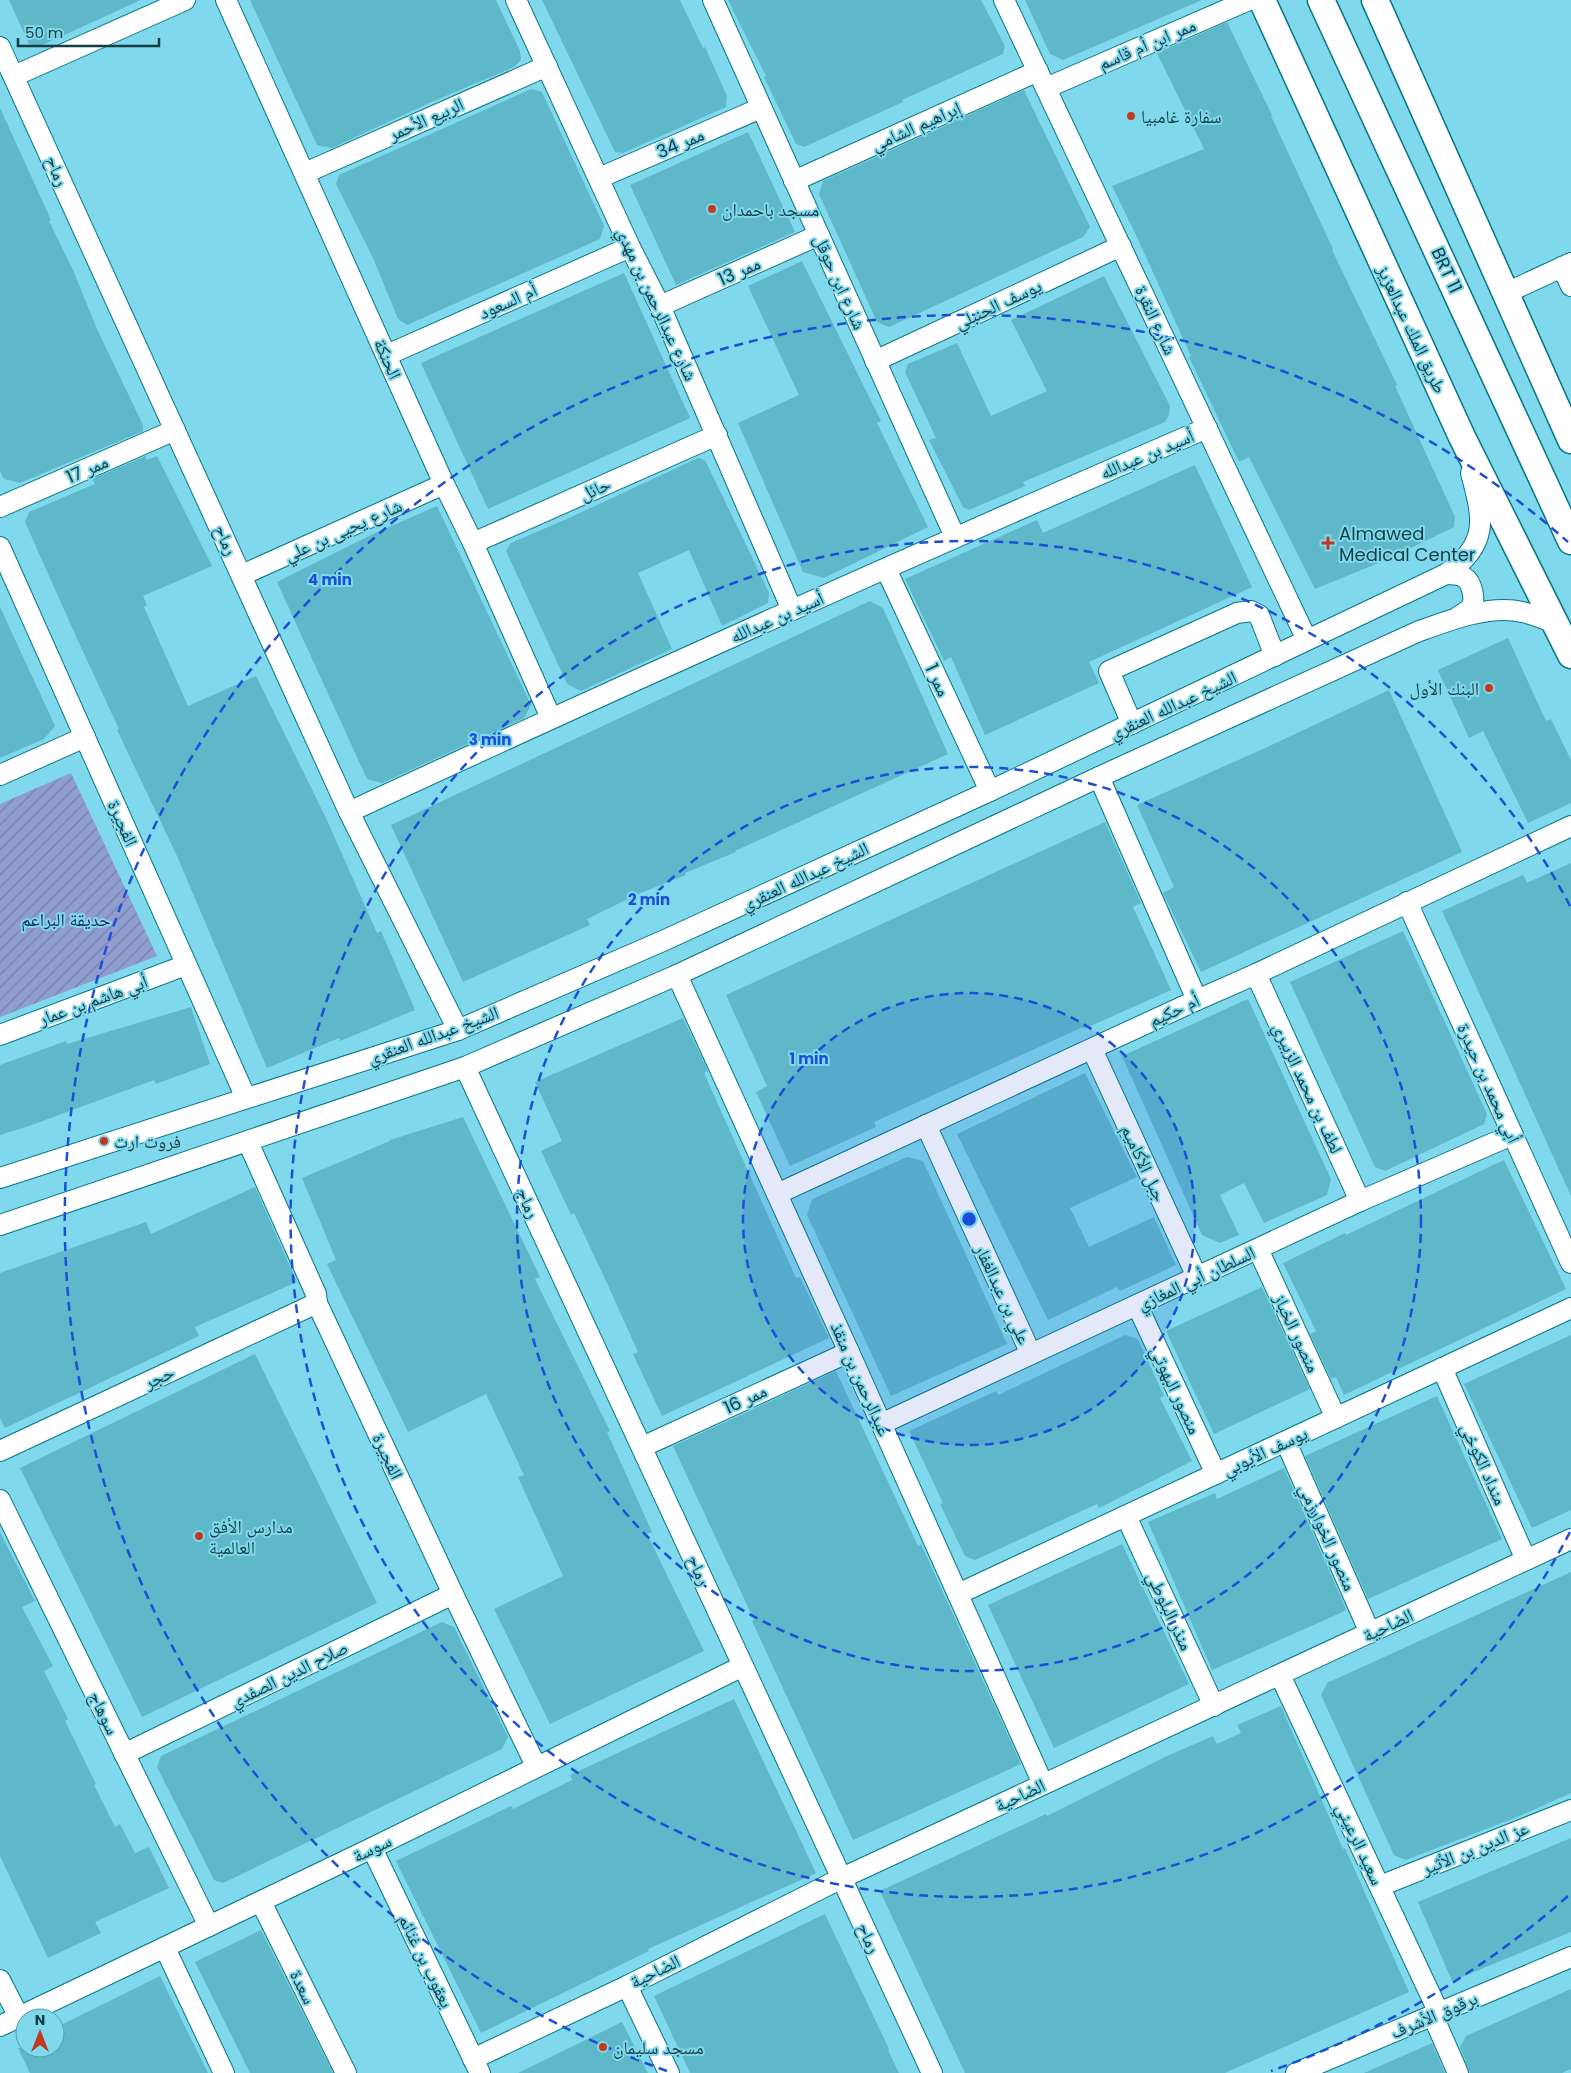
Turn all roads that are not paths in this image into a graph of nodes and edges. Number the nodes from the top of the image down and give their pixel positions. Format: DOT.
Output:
graph roads {
  1 [pos="185,0"];
  2 [pos="226,0"];
  3 [pos="516,0"];
  4 [pos="713,0"];
  5 [pos="1004,0"];
  6 [pos="1249,0"];
  7 [pos="1262,0"];
  8 [pos="1321,0"];
  9 [pos="1375,0"];
  10 [pos="0,47"];
  11 [pos="547,66"];
  12 [pos="14,76"];
  13 [pos="1042,80"];
  14 [pos="761,108"];
  15 [pos="305,172"];
  16 [pos="600,178"];
  17 [pos="794,181"];
  18 [pos="819,235"];
  19 [pos="1121,246"];
  20 [pos="630,247"];
  21 [pos="1567,265"];
  22 [pos="1571,286"];
  23 [pos="1506,293"];
  24 [pos="660,306"];
  25 [pos="387,355"];
  26 [pos="875,361"];
  27 [pos="1207,428"];
  28 [pos="175,430"];
  29 [pos="717,436"];
  30 [pos="1462,437"];
  31 [pos="1571,440"];
  32 [pos="444,484"];
  33 [pos="0,507"];
  34 [pos="955,537"];
  35 [pos="1571,541"];
  36 [pos="473,542"];
  37 [pos="0,547"];
  38 [pos="4,567"];
  39 [pos="886,569"];
  40 [pos="1446,574"];
  41 [pos="242,575"];
  42 [pos="792,610"];
  43 [pos="1458,617"];
  44 [pos="1555,623"];
  45 [pos="1307,640"];
  46 [pos="1571,655"];
  47 [pos="1275,656"];
  48 [pos="551,718"];
  49 [pos="1132,724"];
  50 [pos="85,737"];
  51 [pos="0,775"];
  52 [pos="1099,777"];
  53 [pos="990,791"];
  54 [pos="349,812"];
  55 [pos="1571,826"];
  56 [pos="1407,902"];
  57 [pos="186,965"];
  58 [pos="1256,974"];
  59 [pos="677,975"];
  60 [pos="1197,1000"];
  61 [pos="458,1030"];
  62 [pos="0,1035"];
  63 [pos="1092,1049"];
  64 [pos="465,1068"];
  65 [pos="246,1098"];
  66 [pos="926,1125"];
  67 [pos="1512,1135"];
  68 [pos="248,1142"];
  69 [pos="0,1178"];
  70 [pos="777,1194"];
  71 [pos="1360,1201"];
  72 [pos="0,1225"];
  73 [pos="1258,1249"];
  74 [pos="1571,1263"];
  75 [pos="1197,1277"];
  76 [pos="317,1303"];
  77 [pos="1137,1305"];
  78 [pos="1571,1308"];
  79 [pos="849,1352"];
  80 [pos="1031,1354"];
  81 [pos="1442,1368"];
  82 [pos="1336,1418"];
  83 [pos="881,1424"];
  84 [pos="1286,1442"];
  85 [pos="642,1447"];
  86 [pos="0,1451"];
  87 [pos="1216,1474"];
  88 [pos="0,1500"];
  89 [pos="1126,1516"];
  90 [pos="1571,1539"];
  91 [pos="1526,1560"];
  92 [pos="453,1594"];
  93 [pos="958,1594"];
  94 [pos="1370,1633"];
  95 [pos="743,1666"];
  96 [pos="1280,1675"];
  97 [pos="1214,1706"];
  98 [pos="124,1754"];
  99 [pos="536,1766"];
  100 [pos="1043,1784"];
  101 [pos="1571,1810"];
  102 [pos="372,1848"];
  103 [pos="842,1878"];
  104 [pos="1380,1886"];
  105 [pos="261,1902"];
  106 [pos="209,1926"];
  107 [pos="165,1948"];
  108 [pos="1571,1957"];
  109 [pos="0,1980"];
  110 [pos="627,1986"];
  111 [pos="38,2008"];
  112 [pos="15,2009"];
  113 [pos="1436,2014"];
  114 [pos="15,2019"];
  115 [pos="0,2026"];
  116 [pos="476,2066"];
  117 [pos="224,2073"];
  118 [pos="346,2073"];
  119 [pos="669,2073"];
  120 [pos="932,2073"];
  121 [pos="1296,2073"];
  122 [pos="1458,2073"];
  1 -- 12 [label="street"];
  2 -- 15 [label="street, الحنكة"];
  3 -- 11 [label="street, شارع عبدالرحمن بن مهدي"];
  4 -- 14 [label="street, شارع ابن حوقل"];
  5 -- 13 [label="street, شارع النقرة"];
  6 -- 13 [label="street, ممر ابن أم قاسم"];
  7 -- 30 [label="main road, طريق الملك عبدالعزيز"];
  8 -- 35 [label="main road, BRT 11"];
  9 -- 23 [label="main road"];
  10 -- 12 [label="street, رماح"];
  11 -- 15 [label="street, الربيع الأحمر"];
  11 -- 16 [label="street, شارع عبدالرحمن بن مهدي"];
  12 -- 28 [label="street, رماح"];
  13 -- 17 [label="street, إبراهيم الشامي"];
  13 -- 19 [label="street, شارع النقرة"];
  14 -- 16 [label="street, ممر 34"];
  14 -- 17 [label="street, شارع ابن حوقل"];
  15 -- 25 [label="street, الحنكة"];
  16 -- 20 [label="street, شارع عبدالرحمن بن مهدي"];
  17 -- 18 [label="street, شارع ابن حوقل"];
  18 -- 24 [label="street, ممر 13"];
  18 -- 26 [label="street, شارع ابن حوقل"];
  19 -- 26 [label="street, يوسف الحنبلي"];
  19 -- 27 [label="street, شارع النقرة"];
  20 -- 24 [label="street, شارع عبدالرحمن بن مهدي"];
  20 -- 25 [label="street, أم السعود"];
  21 -- 22 [label="street"];
  21 -- 23 [label="street"];
  23 -- 31 [label="main road"];
  24 -- 29 [label="street, شارع عبدالرحمن بن مهدي"];
  25 -- 32 [label="street, الحنكة"];
  26 -- 34 [label="street, شارع ابن حوقل"];
  27 -- 34 [label="street, أسيد بن عبدالله"];
  27 -- 45 [label="street, شارع النقرة"];
  28 -- 33 [label="street, ممر 17"];
  28 -- 41 [label="street, رماح"];
  29 -- 36 [label="street, حائل"];
  29 -- 42 [label="street, شارع عبدالرحمن بن مهدي"];
  30 -- 40 [label="street, الشيخ عبدالله العنقري"];
  30 -- 44 [label="main road, طريق الملك عبدالعزيز"];
  32 -- 36 [label="street, الحنكة"];
  32 -- 41 [label="street, شارع يحيى بن علي"];
  34 -- 39 [label="street, أسيد بن عبدالله"];
  36 -- 48 [label="street, الحنكة"];
  37 -- 38 [label="street, الفجيرة"];
  38 -- 50 [label="street, الفجيرة"];
  39 -- 42 [label="street, أسيد بن عبدالله"];
  39 -- 53 [label="street, ممر 1"];
  40 -- 43 [label="street"];
  40 -- 45 [label="street, الشيخ عبدالله العنقري"];
  41 -- 54 [label="street, رماح"];
  42 -- 48 [label="street, أسيد بن عبدالله"];
  43 -- 44 [label="street, الشيخ عبدالله العنقري"];
  43 -- 52 [label="street, الشيخ عبدالله العنقري"];
  44 -- 46 [label="main road, طريق الملك عبدالعزيز"];
  45 -- 47 [label="street, الشيخ عبدالله العنقري"];
  47 -- 49 [label="street, الشيخ عبدالله العنقري"];
  47 -- 49 [label="street"];
  48 -- 54 [label="street, أسيد بن عبدالله"];
  49 -- 53 [label="street, الشيخ عبدالله العنقري"];
  50 -- 51 [label="street"];
  50 -- 57 [label="street, الفجيرة"];
  52 -- 59 [label="street, الشيخ عبدالله العنقري"];
  52 -- 60 [label="street"];
  53 -- 61 [label="street, الشيخ عبدالله العنقري"];
  54 -- 61 [label="street, رماح"];
  55 -- 56 [label="street, أم حكيم"];
  56 -- 58 [label="street, أم حكيم"];
  56 -- 67 [label="street, أبي محمد بن حيدرة"];
  57 -- 62 [label="street, أبي هاشم بن عمار"];
  57 -- 65 [label="street, الفجيرة"];
  58 -- 60 [label="street, أم حكيم"];
  58 -- 71 [label="street, لطف بن محمد الزبيري"];
  59 -- 64 [label="street, الشيخ عبدالله العنقري"];
  59 -- 70 [label="street, عبدالرحمن بن منقذ"];
  60 -- 63 [label="street, أم حكيم"];
  61 -- 65 [label="street, الشيخ عبدالله العنقري"];
  63 -- 66 [label="street, أم حكيم"];
  63 -- 75 [label="street, جبل الأكاميم"];
  64 -- 68 [label="street, الشيخ عبدالله العنقري"];
  64 -- 85 [label="street, رماح"];
  65 -- 69 [label="street, الشيخ عبدالله العنقري"];
  66 -- 70 [label="street, أم حكيم"];
  66 -- 80 [label="street, علي بن عبدالغفار"];
  67 -- 71 [label="street, السلطان أبي المغازي"];
  67 -- 74 [label="street, أبي محمد بن حيدرة"];
  68 -- 72 [label="street, الشيخ عبدالله العنقري"];
  68 -- 76 [label="street, الفجيرة"];
  70 -- 79 [label="street, عبدالرحمن بن منقذ"];
  71 -- 73 [label="street, السلطان أبي المغازي"];
  73 -- 75 [label="street, السلطان أبي المغازي"];
  73 -- 82 [label="street, منصور الخباز"];
  75 -- 77 [label="street, السلطان أبي المغازي"];
  76 -- 86 [label="street, حجر"];
  76 -- 92 [label="street, الفجيرة"];
  77 -- 80 [label="street, السلطان أبي المغازي"];
  77 -- 87 [label="street, منصور البهوتي"];
  78 -- 81 [label="street, يوسف الأيوبي"];
  79 -- 83 [label="street, عبدالرحمن بن منقذ"];
  79 -- 85 [label="street, ممر 16"];
  80 -- 83 [label="street, السلطان أبي المغازي"];
  81 -- 82 [label="street, يوسف الأيوبي"];
  81 -- 91 [label="street, منداد الكوخي"];
  82 -- 84 [label="street, يوسف الأيوبي"];
  83 -- 93 [label="street, عبدالرحمن بن منقذ"];
  84 -- 87 [label="street, يوسف الأيوبي"];
  84 -- 94 [label="street, منصور الخوارزمي"];
  85 -- 95 [label="street, رماح"];
  87 -- 89 [label="street, يوسف الأيوبي"];
  88 -- 98 [label="street, سوهاج"];
  89 -- 93 [label="street, يوسف الأيوبي"];
  89 -- 97 [label="street, منذر البلوطي"];
  90 -- 91 [label="street, الضاحية"];
  91 -- 94 [label="street, الضاحية"];
  92 -- 98 [label="street, صلاح الدين الصفدي"];
  92 -- 99 [label="street, الفجيرة"];
  93 -- 100 [label="street, عبدالرحمن بن منقذ"];
  94 -- 96 [label="street, الضاحية"];
  95 -- 99 [label="street, سوسة"];
  95 -- 103 [label="street, رماح"];
  96 -- 97 [label="street, الضاحية"];
  96 -- 104 [label="street, سعيد الرعيني"];
  97 -- 100 [label="street, الضاحية"];
  98 -- 106 [label="street, سوهاج"];
  99 -- 102 [label="street, سوسة"];
  100 -- 103 [label="street, الضاحية"];
  101 -- 104 [label="street, عز الدين بن الأثير"];
  102 -- 105 [label="street, سوسة"];
  102 -- 116 [label="street, يعقوب بن غنائم"];
  103 -- 110 [label="street, الضاحية"];
  103 -- 120 [label="street, رماح"];
  104 -- 113 [label="street, سعيد الرعيني"];
  105 -- 106 [label="street, سوسة"];
  105 -- 118 [label="street, سعدة"];
  106 -- 107 [label="street, سوسة"];
  107 -- 111 [label="street, سوسة"];
  107 -- 117 [label="street"];
  108 -- 113 [label="street, برقوق الأشرف"];
  109 -- 112 [label="street"];
  110 -- 116 [label="street, الضاحية"];
  110 -- 119 [label="street"];
  113 -- 121 [label="street, برقوق الأشرف"];
  113 -- 122 [label="street, سعيد الرعيني"];
  114 -- 115 [label="street, سوسة"];
}
